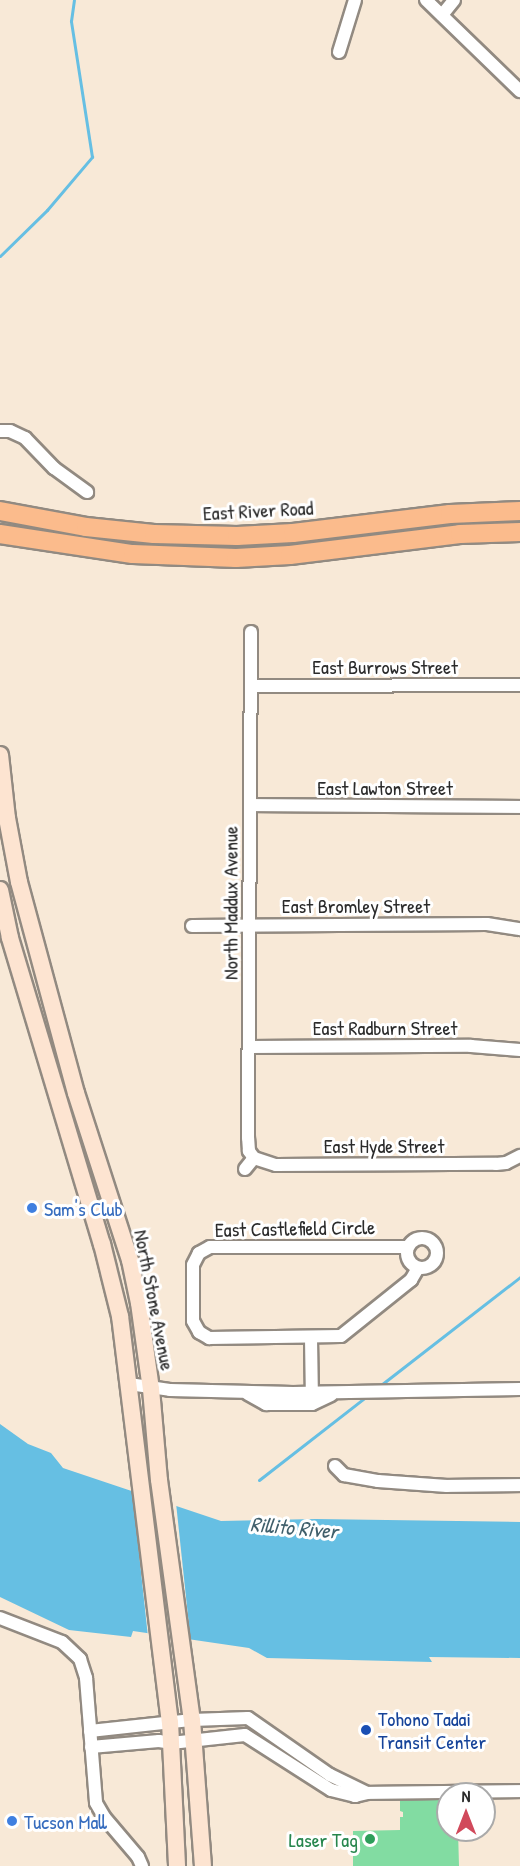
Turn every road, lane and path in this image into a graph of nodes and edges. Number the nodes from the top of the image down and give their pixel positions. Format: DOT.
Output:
graph roads {
  1 [pos="355,0"];
  2 [pos="426,0"];
  3 [pos="454,0"];
  4 [pos="442,15"];
  5 [pos="339,52"];
  6 [pos="520,91"];
  7 [pos="0,431"];
  8 [pos="87,492"];
  9 [pos="0,511"];
  10 [pos="520,511"];
  11 [pos="520,519"];
  12 [pos="520,532"];
  13 [pos="0,534"];
  14 [pos="424,538"];
  15 [pos="251,632"];
  16 [pos="520,685"];
  17 [pos="251,686"];
  18 [pos="0,754"];
  19 [pos="250,805"];
  20 [pos="520,807"];
  21 [pos="0,890"];
  22 [pos="192,926"];
  23 [pos="250,926"];
  24 [pos="520,929"];
  25 [pos="249,1047"];
  26 [pos="520,1050"];
  27 [pos="254,1158"];
  28 [pos="517,1158"];
  29 [pos="245,1169"];
  30 [pos="408,1247"];
  31 [pos="418,1268"];
  32 [pos="311,1338"];
  33 [pos="129,1384"];
  34 [pos="151,1389"];
  35 [pos="520,1389"];
  36 [pos="312,1398"];
  37 [pos="335,1466"];
  38 [pos="520,1485"];
  39 [pos="0,1618"];
  40 [pos="192,1720"];
  41 [pos="170,1722"];
  42 [pos="90,1731"];
  43 [pos="194,1740"];
  44 [pos="171,1743"];
  45 [pos="91,1747"];
  46 [pos="520,1791"];
  47 [pos="367,1793"];
  48 [pos="142,1866"];
  49 [pos="177,1866"];
  50 [pos="203,1866"];
  1 -- 5 [label="street"];
  2 -- 4 [label="street"];
  3 -- 4 [label="street"];
  4 -- 6 [label="street"];
  7 -- 8 [label="street"];
  9 -- 10 [label="main road, East River Road"];
  11 -- 14 [label="main road"];
  12 -- 14 [label="main road"];
  13 -- 14 [label="main road"];
  15 -- 17 [label="street, North Maddux Avenue"];
  16 -- 17 [label="street, East Burrows Street"];
  17 -- 19 [label="street, North Maddux Avenue"];
  18 -- 34 [label="main road, North Stone Avenue"];
  19 -- 20 [label="street, East Lawton Street"];
  19 -- 23 [label="street, North Maddux Avenue"];
  21 -- 33 [label="main road, North Stone Avenue"];
  22 -- 23 [label="street, East Bromley Street"];
  23 -- 24 [label="street, East Bromley Street"];
  23 -- 25 [label="street, North Maddux Avenue"];
  25 -- 26 [label="street, East Radburn Street"];
  25 -- 27 [label="street, North Maddux Avenue"];
  27 -- 28 [label="street, East Hyde Street"];
  27 -- 29 [label="street"];
  30 -- 31 [label="street"];
  30 -- 31 [label="street, East Castlefield Circle"];
  30 -- 32 [label="street, East Castlefield Circle"];
  31 -- 32 [label="street, East Castlefield Circle"];
  32 -- 36 [label="street"];
  33 -- 34 [label="street"];
  33 -- 41 [label="main road, North Stone Avenue"];
  34 -- 36 [label="street"];
  34 -- 40 [label="main road, North Stone Avenue"];
  35 -- 36 [label="street"];
  37 -- 38 [label="street"];
  39 -- 42 [label="street"];
  40 -- 41 [label="street"];
  40 -- 43 [label="main road, North Stone Avenue"];
  40 -- 47 [label="street"];
  41 -- 42 [label="street"];
  41 -- 44 [label="main road, North Stone Avenue"];
  42 -- 45 [label="street"];
  43 -- 44 [label="street"];
  43 -- 47 [label="street"];
  43 -- 50 [label="main road, North Stone Avenue"];
  44 -- 45 [label="street"];
  44 -- 49 [label="main road, North Stone Avenue"];
  45 -- 48 [label="street"];
  46 -- 47 [label="street"];
}
